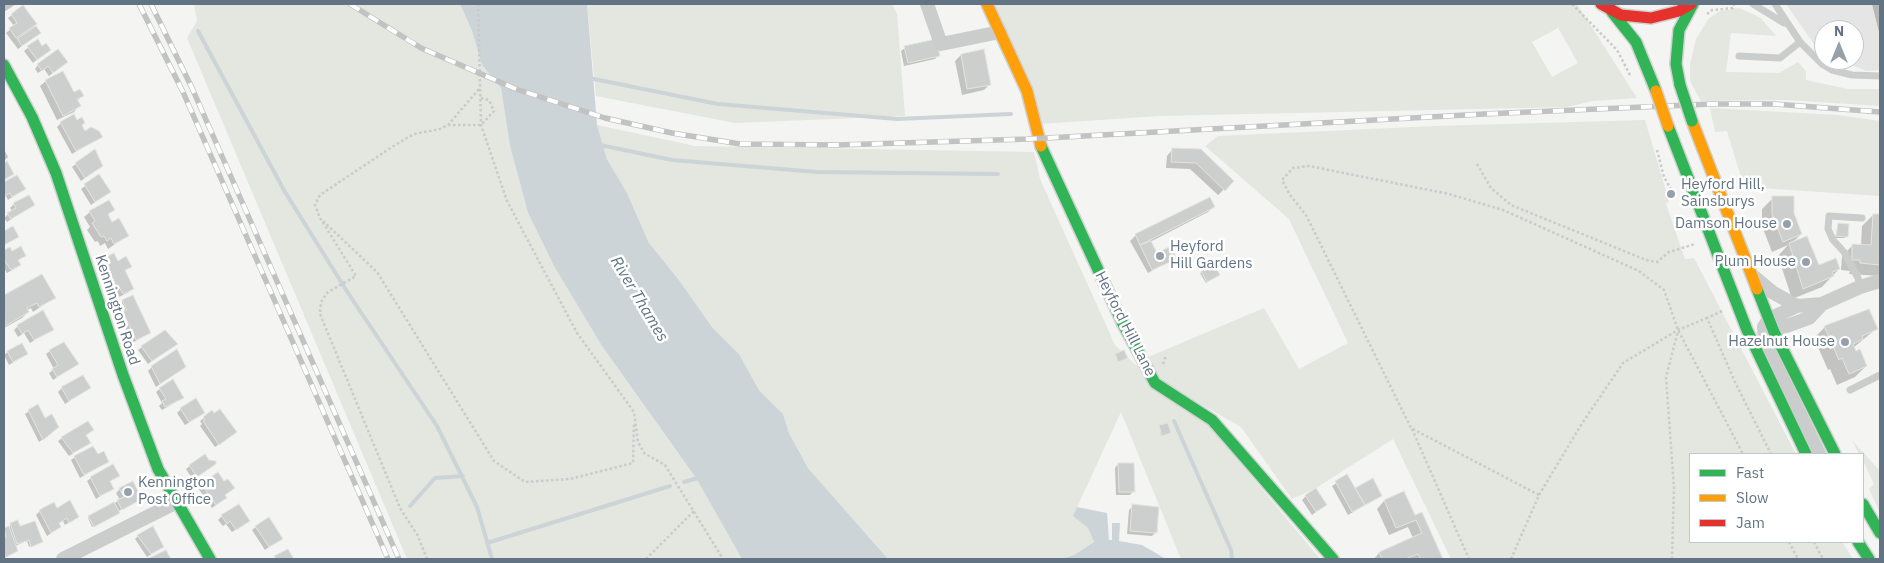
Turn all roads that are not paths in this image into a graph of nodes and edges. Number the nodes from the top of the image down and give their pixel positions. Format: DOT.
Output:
graph roads {
  1 [pos="927,4"];
  2 [pos="988,4"];
  3 [pos="1602,4"];
  4 [pos="1692,4"];
  5 [pos="1753,4"];
  6 [pos="1775,4"];
  7 [pos="1612,12"];
  8 [pos="1787,25"];
  9 [pos="1000,32"];
  10 [pos="1800,42"];
  11 [pos="1739,56"];
  12 [pos="4,65"];
  13 [pos="1880,76"];
  14 [pos="1862,218"];
  15 [pos="1751,274"];
  16 [pos="1880,281"];
  17 [pos="1860,287"];
  18 [pos="1822,304"];
  19 [pos="1797,306"];
  20 [pos="1769,319"];
  21 [pos="1747,330"];
  22 [pos="1768,333"];
  23 [pos="1880,375"];
  24 [pos="1850,390"];
  25 [pos="1806,453"];
  26 [pos="1819,453"];
  27 [pos="1835,453"];
  28 [pos="176,503"];
  29 [pos="1864,506"];
  30 [pos="1880,533"];
  31 [pos="1859,543"];
  32 [pos="63,559"];
  33 [pos="210,559"];
  34 [pos="1333,559"];
  35 [pos="1869,559"];
  1 -- 9 [label="street"];
  2 -- 9 [label="main road, Heyford Hill Lane"];
  3 -- 7 [label="main road"];
  4 -- 7 [label="main road"];
  4 -- 15 [label="main road, bridge"];
  5 -- 8 [label="lane"];
  6 -- 8 [label="lane"];
  7 -- 21 [label="main road, bridge"];
  8 -- 10 [label="lane"];
  9 -- 34 [label="main road, Heyford Hill Lane"];
  10 -- 11 [label="lane"];
  10 -- 13 [label="lane"];
  12 -- 28 [label="main road, Kennington Road"];
  14 -- 17 [label="lane"];
  15 -- 19 [label="street"];
  15 -- 20 [label="main road"];
  16 -- 17 [label="street"];
  17 -- 18 [label="street"];
  18 -- 19 [label="street"];
  18 -- 22 [label="street"];
  19 -- 20 [label="street"];
  20 -- 22 [label="street"];
  21 -- 22 [label="street"];
  21 -- 25 [label="main road"];
  22 -- 26 [label="street"];
  22 -- 27 [label="main road"];
  23 -- 24 [label="lane"];
  28 -- 32 [label="street"];
  28 -- 33 [label="main road, Kennington Road"];
  29 -- 30 [label="main road"];
  31 -- 35 [label="main road"];
}
